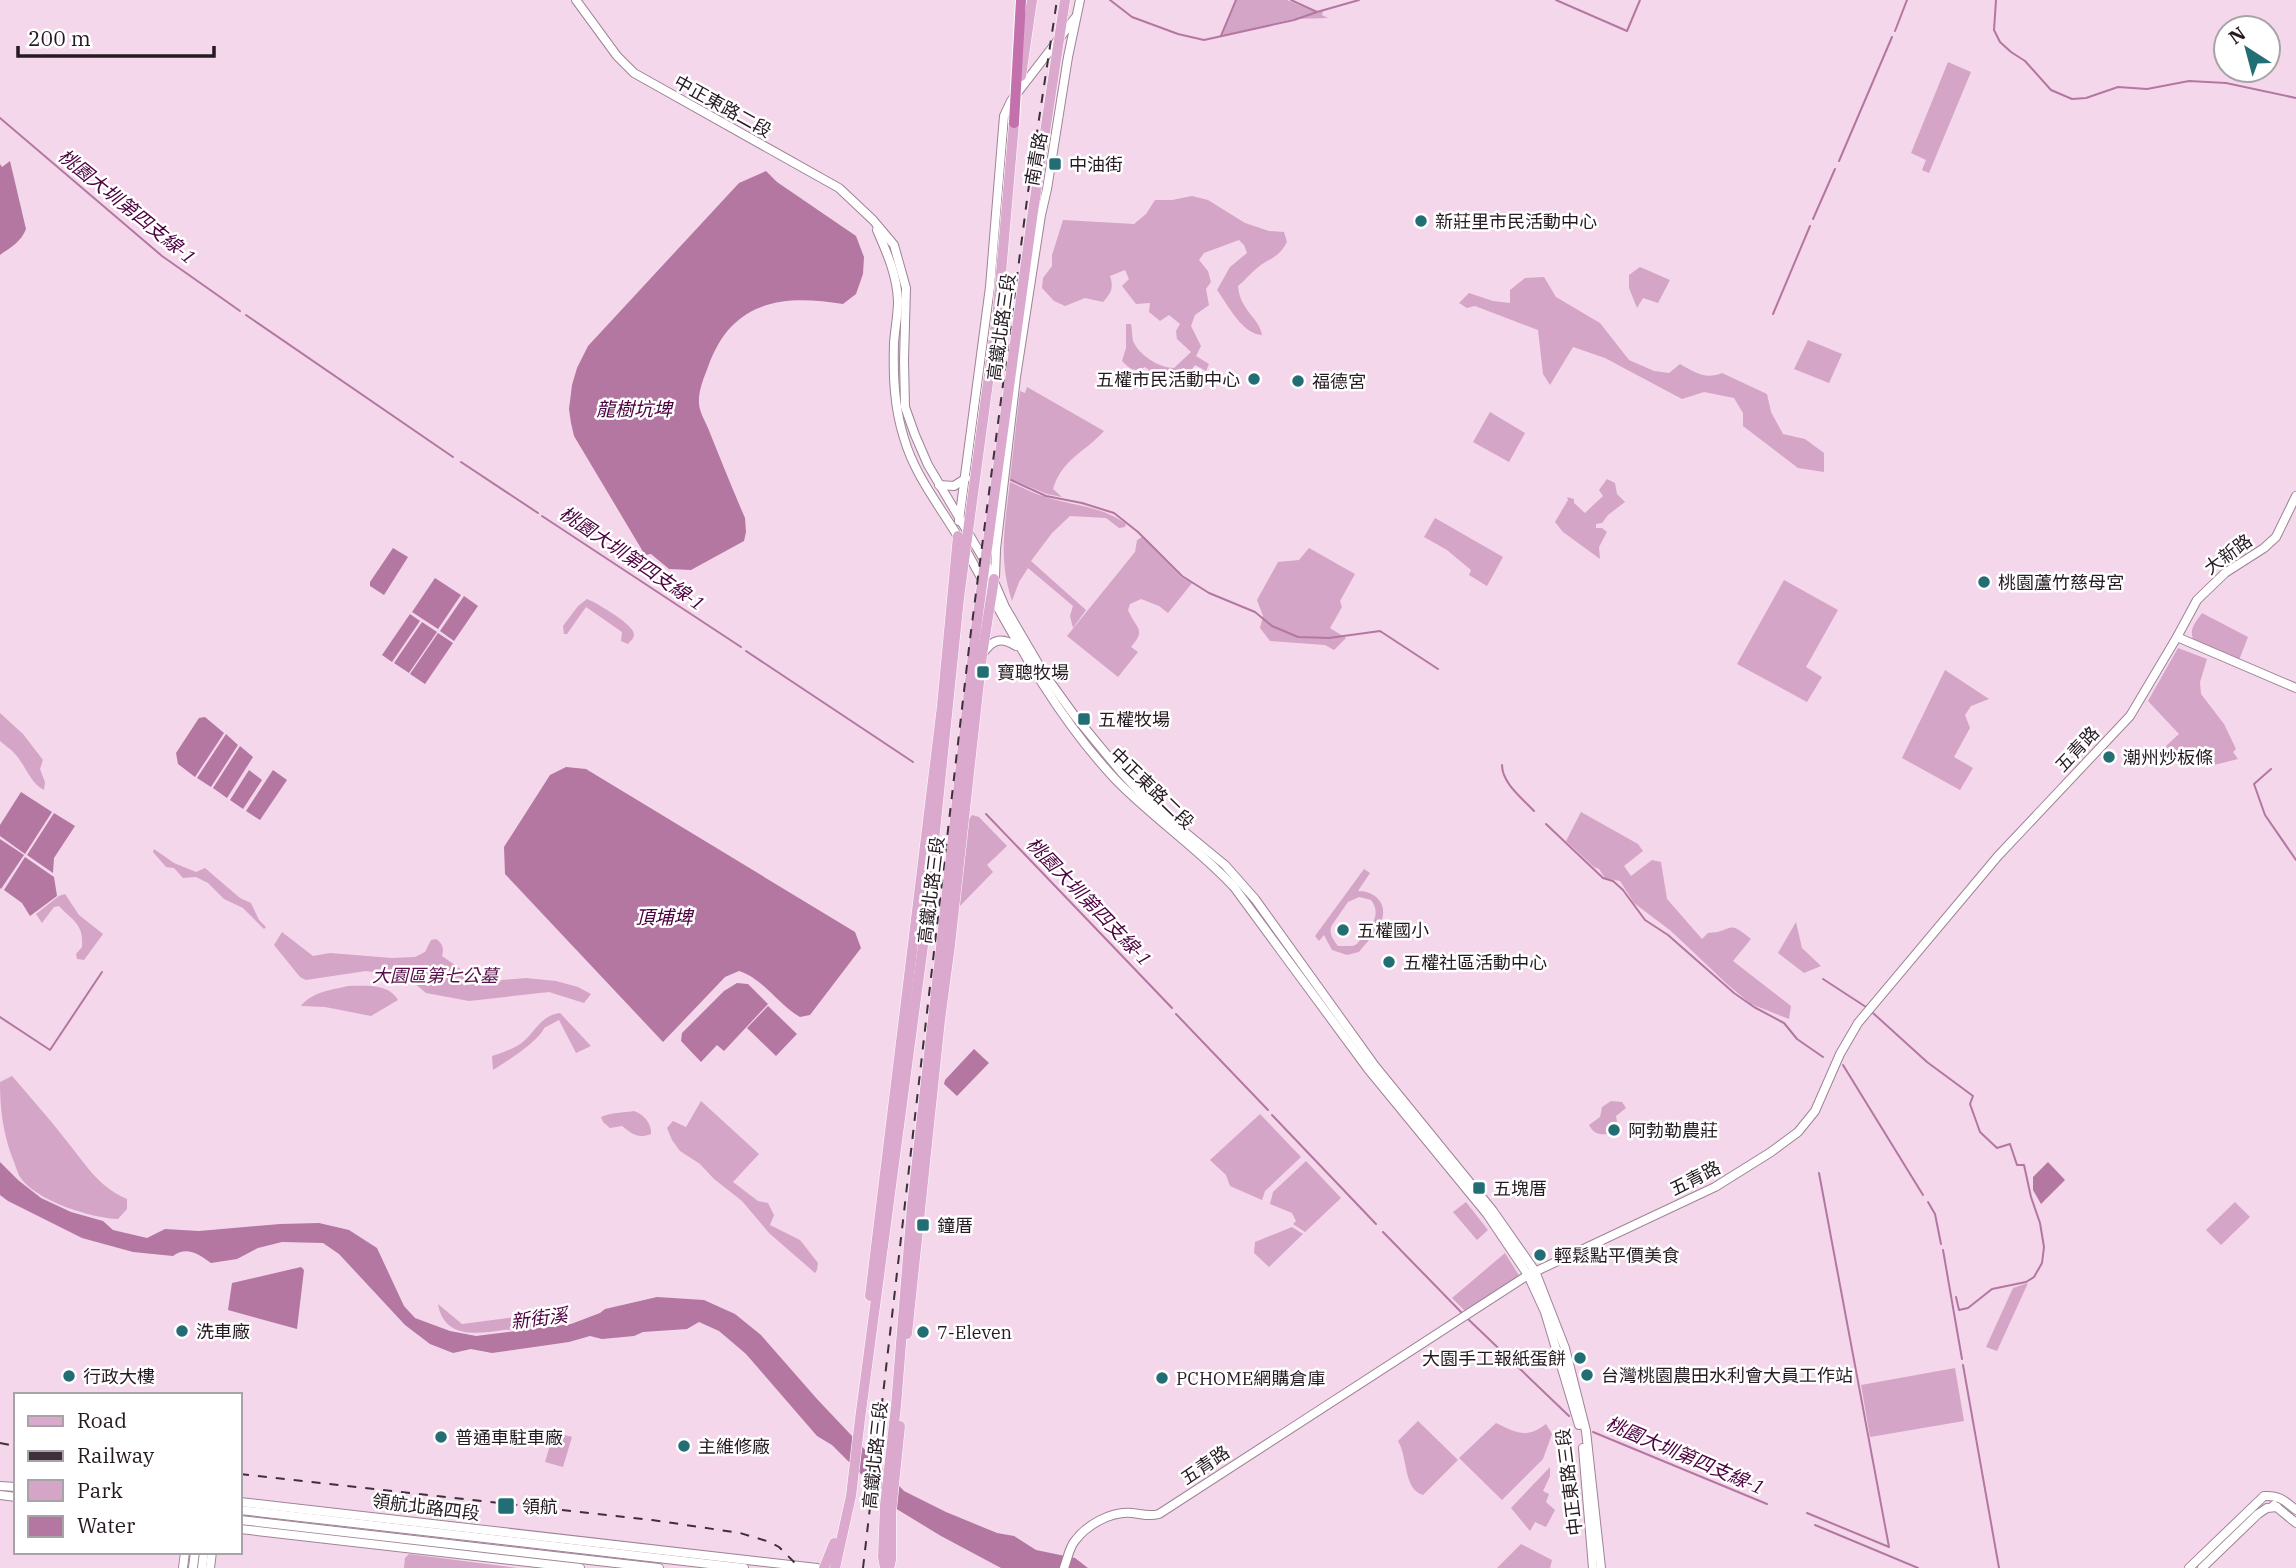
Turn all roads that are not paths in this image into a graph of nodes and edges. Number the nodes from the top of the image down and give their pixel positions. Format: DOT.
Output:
graph roads {
  1 [pos="576,0"];
  2 [pos="1021,0"];
  3 [pos="1032,0"];
  4 [pos="1065,0"];
  5 [pos="1080,0"];
  6 [pos="1069,34"];
  7 [pos="1014,124"];
  8 [pos="1034,191"];
  9 [pos="1043,204"];
  10 [pos="1032,218"];
  11 [pos="873,220"];
  12 [pos="990,287"];
  13 [pos="998,308"];
  14 [pos="1027,309"];
  15 [pos="966,478"];
  16 [pos="939,485"];
  17 [pos="2296,496"];
  18 [pos="959,520"];
  19 [pos="963,534"];
  20 [pos="965,550"];
  21 [pos="986,563"];
  22 [pos="983,579"];
  23 [pos="995,579"];
  24 [pos="992,597"];
  25 [pos="2177,637"];
  26 [pos="1019,647"];
  27 [pos="982,655"];
  28 [pos="951,682"];
  29 [pos="2296,688"];
  30 [pos="942,706"];
  31 [pos="944,917"];
  32 [pos="916,921"];
  33 [pos="948,961"];
  34 [pos="920,969"];
  35 [pos="1532,1273"];
  36 [pos="858,1417"];
  37 [pos="893,1455"];
  38 [pos="852,1469"];
  39 [pos="2264,1496"];
  40 [pos="242,1502"];
  41 [pos="2277,1507"];
  42 [pos="242,1510"];
  43 [pos="2296,1510"];
  44 [pos="242,1520"];
  45 [pos="2296,1523"];
  46 [pos="242,1529"];
  47 [pos="580,1568"];
  48 [pos="659,1568"];
  49 [pos="744,1568"];
  50 [pos="817,1568"];
  51 [pos="824,1568"];
  52 [pos="835,1568"];
  53 [pos="887,1568"];
  54 [pos="1064,1568"];
  55 [pos="1593,1568"];
  56 [pos="1601,1568"];
  57 [pos="2189,1568"];
  58 [pos="2202,1568"];
  1 -- 11 [label="main road, 中正東路二段"];
  2 -- 7 [label="highway, bridge"];
  3 -- 7 [label="main road, 南青路, bridge"];
  4 -- 10 [label="main road, 南青路, bridge"];
  5 -- 6 [label="main road, 南青路"];
  6 -- 9 [label="main road, 南青路"];
  6 -- 12 [label="main road, 南青路"];
  7 -- 13 [label="main road, 南青路"];
  8 -- 9 [label="main road"];
  9 -- 14 [label="main road, 南青路"];
  10 -- 21 [label="main road, 高鐵北路三段"];
  11 -- 16 [label="main road, 中正東路二段"];
  11 -- 19 [label="main road, 中正東路二段"];
  12 -- 15 [label="main road, 高鐵北路三段"];
  13 -- 19 [label="main road, 高鐵北路三段"];
  14 -- 23 [label="main road, 高鐵北路三段"];
  15 -- 16 [label="main road"];
  15 -- 18 [label="main road, 高鐵北路三段"];
  16 -- 18 [label="main road, 中正東路二段"];
  17 -- 25 [label="main road, 大新路"];
  18 -- 19 [label="main road, 高鐵北路三段"];
  19 -- 20 [label="main road, 高鐵北路三段"];
  19 -- 21 [label="main road, 中正東路二段"];
  19 -- 30 [label="main road, 高鐵北路三段"];
  20 -- 22 [label="main road, 中正東路二段"];
  20 -- 28 [label="main road, 高鐵北路三段"];
  21 -- 22 [label="main road, 高鐵北路三段"];
  21 -- 23 [label="main road, 中正東路二段"];
  22 -- 24 [label="main road, 中正東路二段"];
  22 -- 31 [label="main road, 高鐵北路三段"];
  23 -- 24 [label="main road, 高鐵北路三段"];
  23 -- 35 [label="main road, 中正東路二段"];
  24 -- 26 [label="main road, 中正東路二段"];
  24 -- 27 [label="main road, 高鐵北路三段"];
  25 -- 29 [label="main road"];
  25 -- 35 [label="main road, 五青路"];
  26 -- 27 [label="main road"];
  26 -- 35 [label="main road, 中正東路二段"];
  27 -- 33 [label="main road, 高鐵北路三段"];
  28 -- 30 [label="main road"];
  28 -- 34 [label="main road, 高鐵北路三段"];
  30 -- 32 [label="main road, 高鐵北路三段"];
  31 -- 33 [label="main road"];
  31 -- 37 [label="main road, 高鐵北路三段"];
  32 -- 34 [label="main road"];
  32 -- 36 [label="main road, 高鐵北路三段"];
  33 -- 37 [label="main road, 高鐵北路三段"];
  34 -- 36 [label="main road, 高鐵北路三段"];
  35 -- 54 [label="main road, 五青路"];
  35 -- 55 [label="main road, 中正東路三段"];
  35 -- 56 [label="main road, 中正東路三段"];
  36 -- 38 [label="main road, 高鐵北路三段"];
  37 -- 53 [label="main road, 高鐵北路三段"];
  38 -- 51 [label="main road, 高鐵北路三段"];
  38 -- 52 [label="main road, 高鐵北路三段"];
  39 -- 41 [label="main road"];
  39 -- 43 [label="main road"];
  39 -- 57 [label="main road"];
  40 -- 50 [label="main road, 領航北路四段"];
  41 -- 45 [label="main road"];
  41 -- 58 [label="main road"];
  42 -- 49 [label="main road, 領航北路四段"];
  44 -- 48 [label="main road, 領航北路四段"];
  46 -- 47 [label="main road"];
}
